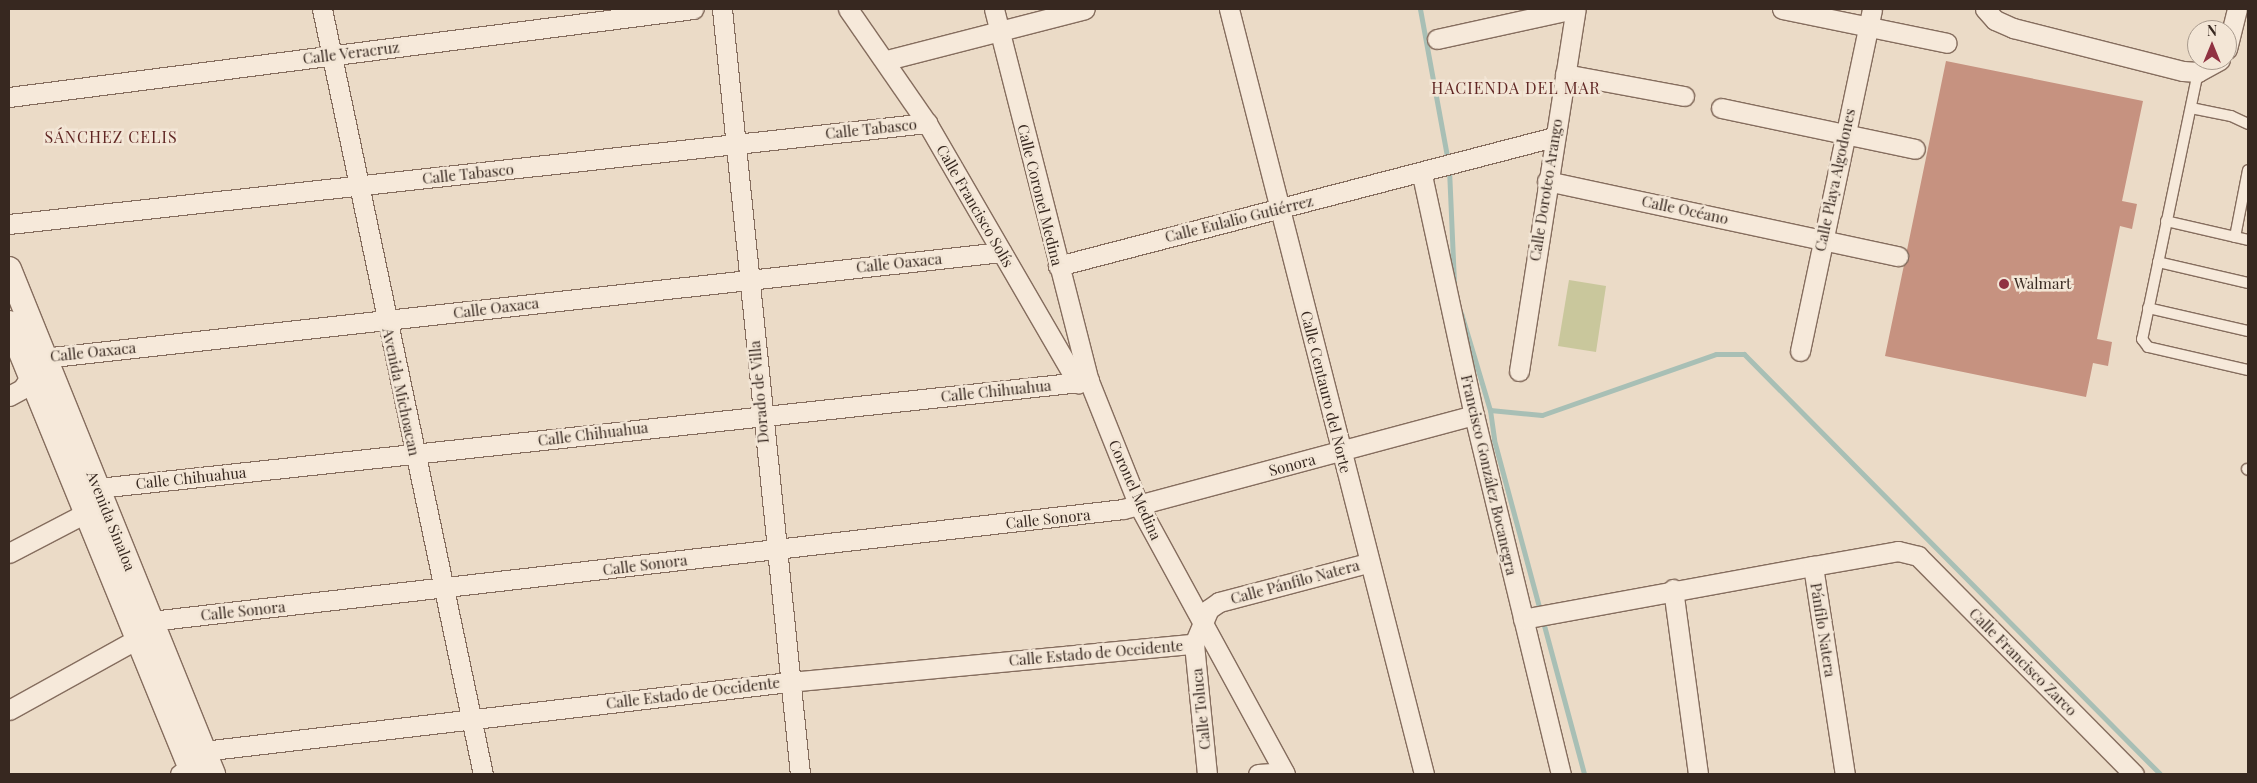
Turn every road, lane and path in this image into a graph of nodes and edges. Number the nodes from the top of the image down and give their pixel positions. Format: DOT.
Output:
graph roads {
  1 [pos="322,9"];
  2 [pos="694,9"];
  3 [pos="722,9"];
  4 [pos="848,9"];
  5 [pos="994,9"];
  6 [pos="1085,9"];
  7 [pos="1229,9"];
  8 [pos="1574,9"];
  9 [pos="1782,9"];
  10 [pos="1872,9"];
  11 [pos="1985,9"];
  12 [pos="1868,27"];
  13 [pos="999,31"];
  14 [pos="1437,39"];
  15 [pos="1947,43"];
  16 [pos="330,56"];
  17 [pos="886,60"];
  18 [pos="2202,70"];
  19 [pos="2198,72"];
  20 [pos="1565,74"];
  21 [pos="1684,96"];
  22 [pos="9,97"];
  23 [pos="1721,108"];
  24 [pos="2191,108"];
  25 [pos="927,123"];
  26 [pos="2248,124"];
  27 [pos="1845,133"];
  28 [pos="1554,137"];
  29 [pos="735,144"];
  30 [pos="1915,148"];
  31 [pos="2248,170"];
  32 [pos="1426,174"];
  33 [pos="1547,181"];
  34 [pos="358,187"];
  35 [pos="1279,208"];
  36 [pos="2166,221"];
  37 [pos="9,224"];
  38 [pos="2235,237"];
  39 [pos="1823,240"];
  40 [pos="2248,240"];
  41 [pos="1002,252"];
  42 [pos="1898,256"];
  43 [pos="2158,262"];
  44 [pos="1058,266"];
  45 [pos="9,269"];
  46 [pos="749,280"];
  47 [pos="2248,283"];
  48 [pos="2148,308"];
  49 [pos="385,321"];
  50 [pos="9,323"];
  51 [pos="2248,332"];
  52 [pos="1800,351"];
  53 [pos="43,358"];
  54 [pos="2248,370"];
  55 [pos="1519,371"];
  56 [pos="31,378"];
  57 [pos="1083,382"];
  58 [pos="9,396"];
  59 [pos="761,414"];
  60 [pos="1474,414"];
  61 [pos="1342,451"];
  62 [pos="414,455"];
  63 [pos="98,488"];
  64 [pos="1139,506"];
  65 [pos="86,513"];
  66 [pos="775,550"];
  67 [pos="9,553"];
  68 [pos="1368,563"];
  69 [pos="1814,566"];
  70 [pos="442,589"];
  71 [pos="1673,589"];
  72 [pos="1537,616"];
  73 [pos="151,621"];
  74 [pos="1202,622"];
  75 [pos="137,640"];
  76 [pos="1194,644"];
  77 [pos="789,682"];
  78 [pos="9,710"];
  79 [pos="472,719"];
  80 [pos="192,767"];
  81 [pos="1285,773"];
  82 [pos="213,774"];
  83 [pos="483,774"];
  84 [pos="800,774"];
  85 [pos="1207,774"];
  86 [pos="1258,774"];
  87 [pos="1424,774"];
  88 [pos="1561,774"];
  89 [pos="1698,774"];
  90 [pos="1845,774"];
  91 [pos="2134,774"];
  1 -- 16 [label="street, Avenida Michoacan"];
  2 -- 16 [label="street, Calle Veracruz"];
  3 -- 29 [label="street, Dorado de Villa"];
  4 -- 17 [label="street, Calle Francisco Solís"];
  5 -- 13 [label="street, Calle Coronel Medina"];
  6 -- 13 [label="street"];
  7 -- 35 [label="street, Calle Centauro del Norte"];
  8 -- 14 [label="street"];
  8 -- 20 [label="street, Calle Doroteo Arango"];
  9 -- 12 [label="street"];
  10 -- 12 [label="street, Calle Playa Algodones"];
  11 -- 19 [label="street"];
  12 -- 15 [label="street"];
  12 -- 27 [label="street, Calle Playa Algodones"];
  13 -- 17 [label="street"];
  13 -- 44 [label="street, Calle Coronel Medina"];
  16 -- 22 [label="street, Calle Veracruz"];
  16 -- 34 [label="street, Avenida Michoacan"];
  17 -- 25 [label="street, Calle Francisco Solís"];
  18 -- 19 [label="street"];
  19 -- 24 [label="lane"];
  20 -- 21 [label="street"];
  20 -- 28 [label="street, Calle Doroteo Arango"];
  23 -- 27 [label="street"];
  24 -- 26 [label="lane"];
  24 -- 36 [label="lane"];
  25 -- 29 [label="street, Calle Tabasco"];
  25 -- 41 [label="street, Calle Francisco Solís"];
  27 -- 30 [label="street"];
  27 -- 39 [label="street, Calle Playa Algodones"];
  28 -- 32 [label="street, Calle Eulalio Gutiérrez"];
  28 -- 33 [label="street, Calle Doroteo Arango"];
  29 -- 34 [label="street, Calle Tabasco"];
  29 -- 46 [label="street, Dorado de Villa"];
  31 -- 38 [label="lane"];
  32 -- 35 [label="street, Calle Eulalio Gutiérrez"];
  32 -- 60 [label="street, Francisco González Bocanegra"];
  33 -- 39 [label="street, Calle Océano"];
  33 -- 55 [label="street, Calle Doroteo Arango"];
  34 -- 37 [label="street, Calle Tabasco"];
  34 -- 49 [label="street, Avenida Michoacan"];
  35 -- 44 [label="street, Calle Eulalio Gutiérrez"];
  35 -- 61 [label="street, Calle Centauro del Norte"];
  36 -- 38 [label="lane"];
  36 -- 43 [label="lane"];
  38 -- 40 [label="lane"];
  39 -- 42 [label="street, Calle Océano"];
  39 -- 52 [label="street, Calle Playa Algodones"];
  41 -- 46 [label="street, Calle Oaxaca"];
  41 -- 57 [label="street, Calle Francisco Solís"];
  43 -- 47 [label="lane"];
  43 -- 48 [label="lane"];
  44 -- 57 [label="street, Calle Coronel Medina"];
  45 -- 53 [label="street, Avenida Sinaloa"];
  46 -- 49 [label="street, Calle Oaxaca"];
  46 -- 59 [label="street, Dorado de Villa"];
  48 -- 51 [label="lane"];
  48 -- 54 [label="lane"];
  49 -- 53 [label="street, Calle Oaxaca"];
  49 -- 62 [label="street, Avenida Michoacan"];
  50 -- 56 [label="street, Avenida Sinaloa"];
  53 -- 56 [label="street, Calle Oaxaca"];
  53 -- 63 [label="street, Avenida Sinaloa"];
  56 -- 58 [label="street, Calle Oaxaca"];
  56 -- 65 [label="street, Avenida Sinaloa"];
  57 -- 59 [label="street, Calle Chihuahua"];
  57 -- 64 [label="street, Coronel Medina"];
  59 -- 62 [label="street, Calle Chihuahua"];
  59 -- 66 [label="street, Dorado de Villa"];
  60 -- 61 [label="street, Sonora"];
  60 -- 72 [label="street, Francisco González Bocanegra"];
  61 -- 64 [label="street, Sonora"];
  61 -- 68 [label="street, Calle Centauro del Norte"];
  62 -- 63 [label="street, Calle Chihuahua"];
  62 -- 70 [label="street, Avenida Michoacan"];
  63 -- 73 [label="street, Avenida Sinaloa"];
  64 -- 66 [label="street, Calle Sonora"];
  64 -- 74 [label="street, Coronel Medina"];
  65 -- 67 [label="street"];
  65 -- 75 [label="street, Avenida Sinaloa"];
  66 -- 70 [label="street, Calle Sonora"];
  66 -- 77 [label="street, Dorado de Villa"];
  68 -- 74 [label="street, Calle Pánfilo Natera"];
  68 -- 87 [label="street, Calle Centauro del Norte"];
  69 -- 71 [label="street, Pánfilo Natera"];
  69 -- 90 [label="street, Pánfilo Natera"];
  69 -- 91 [label="street, Calle Francisco Zarco"];
  70 -- 73 [label="street, Calle Sonora"];
  70 -- 79 [label="street, Avenida Michoacan"];
  71 -- 72 [label="street, Pánfilo Natera"];
  71 -- 89 [label="street"];
  72 -- 88 [label="street, Francisco González Bocanegra"];
  73 -- 80 [label="street, Avenida Sinaloa"];
  74 -- 76 [label="street, Calle Estado de Occidente"];
  74 -- 81 [label="street"];
  75 -- 78 [label="street"];
  75 -- 80 [label="street, Avenida Sinaloa"];
  76 -- 77 [label="street, Calle Estado de Occidente"];
  76 -- 85 [label="street, Calle Toluca"];
  77 -- 79 [label="street, Calle Estado de Occidente"];
  77 -- 84 [label="street, Dorado de Villa"];
  79 -- 80 [label="street, Calle Estado de Occidente"];
  79 -- 83 [label="street, Avenida Michoacan"];
  80 -- 82 [label="street, Avenida Sinaloa"];
  81 -- 86 [label="street"];
}
